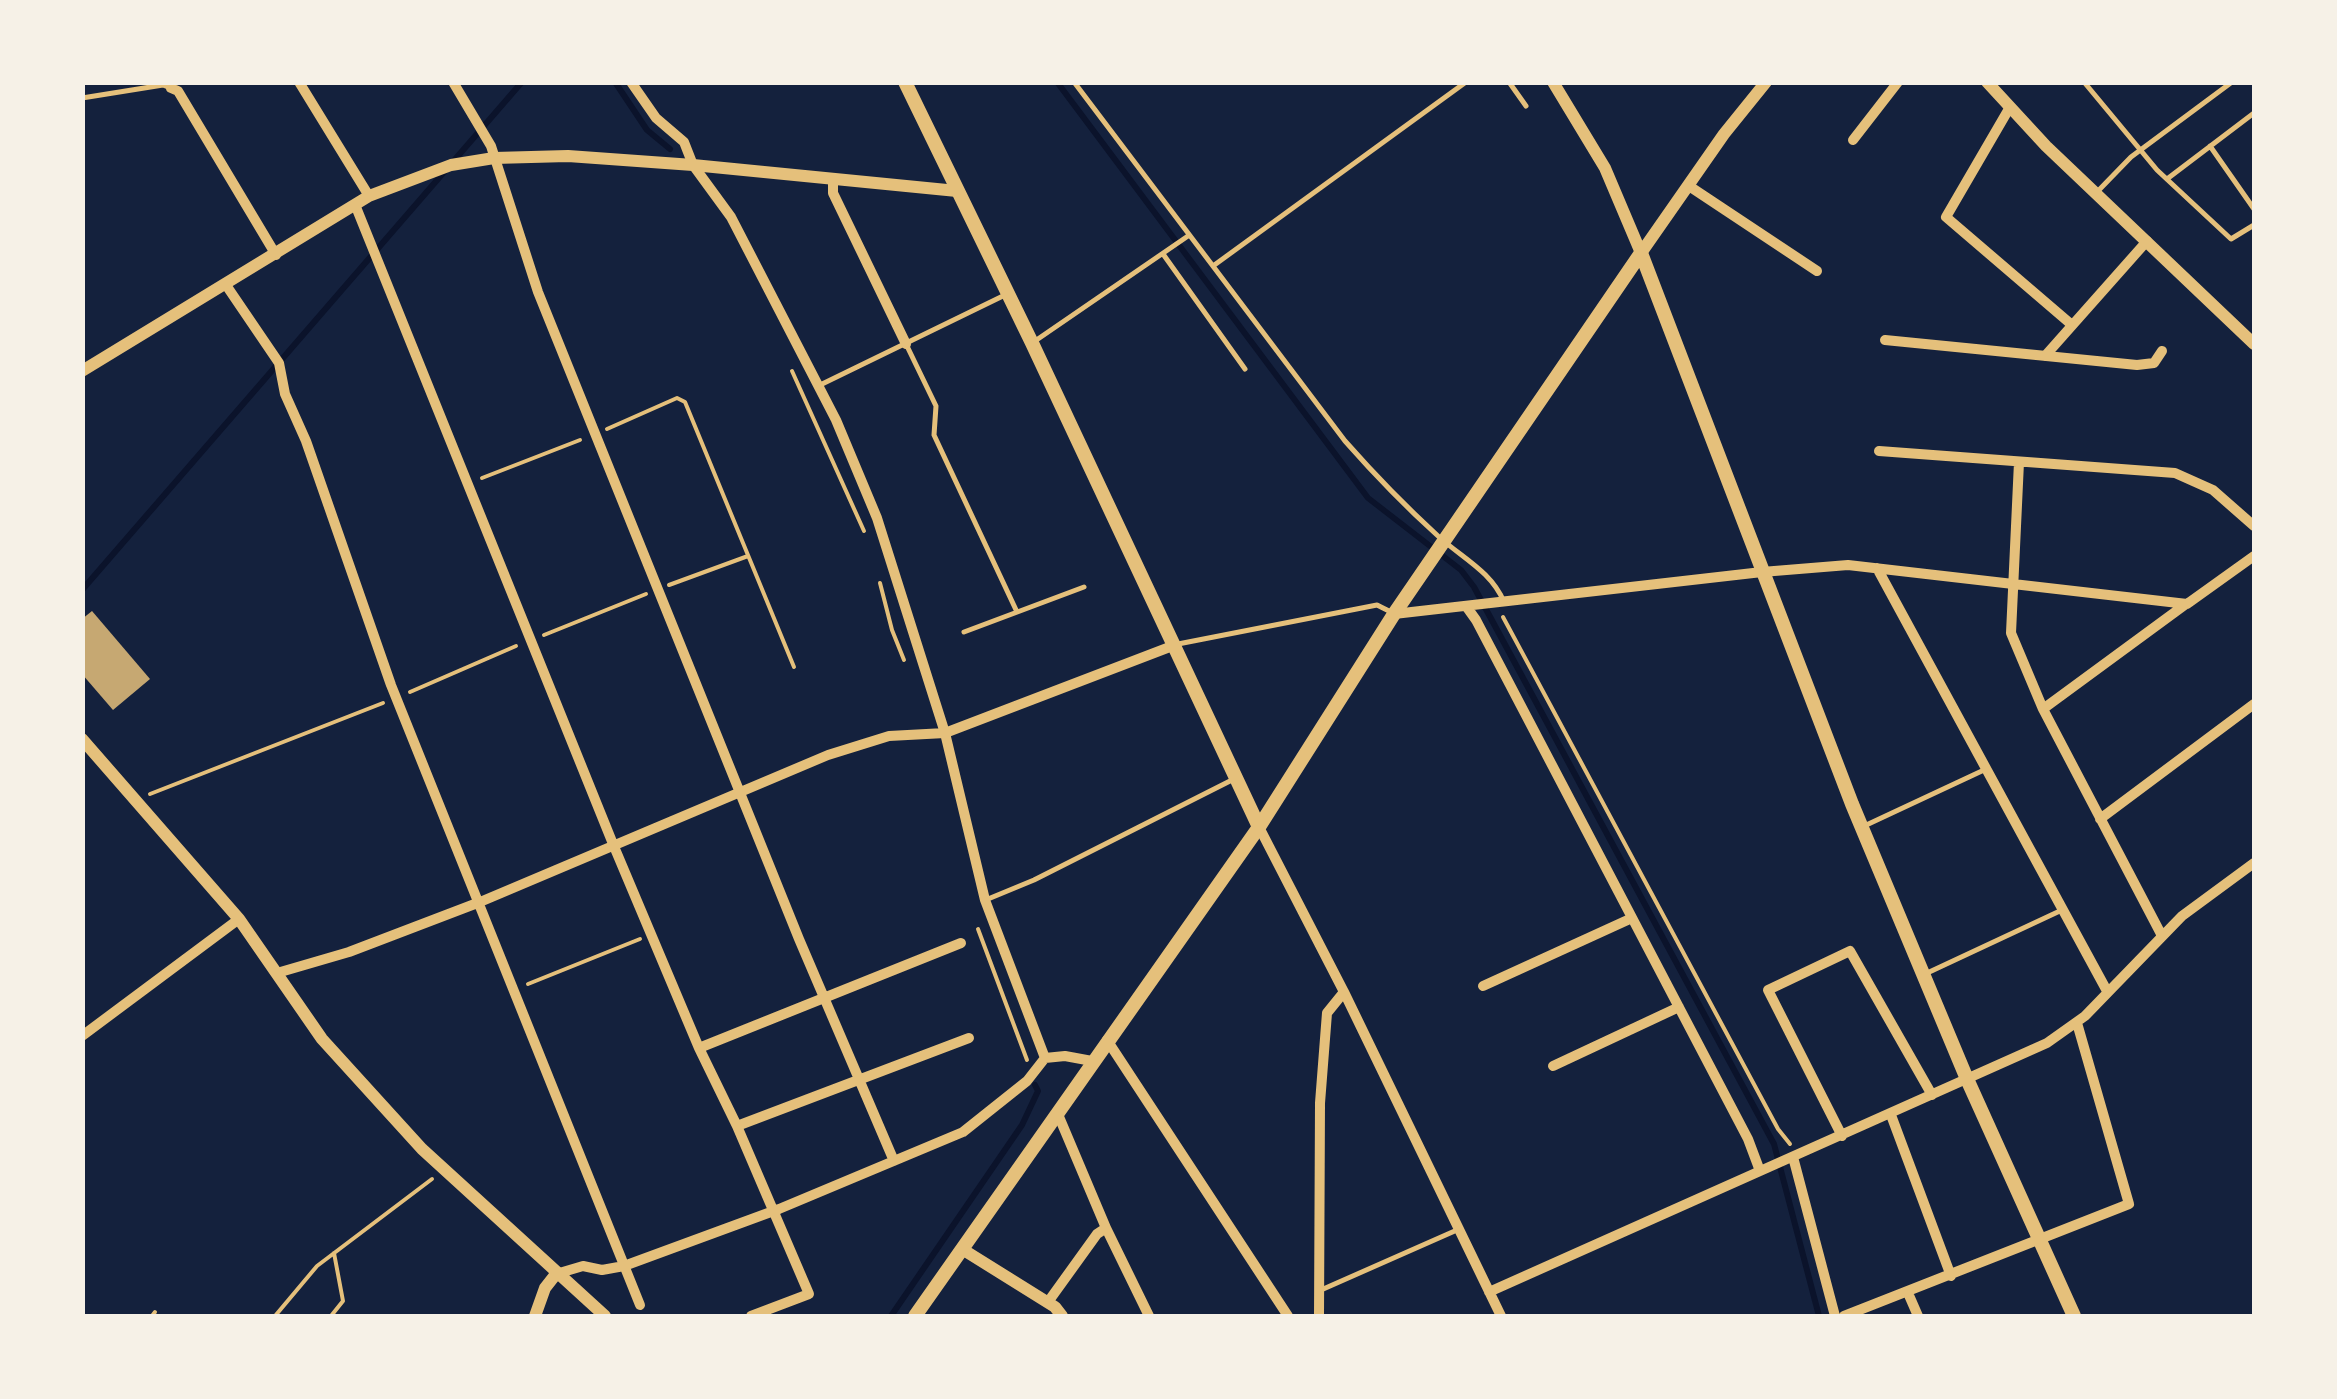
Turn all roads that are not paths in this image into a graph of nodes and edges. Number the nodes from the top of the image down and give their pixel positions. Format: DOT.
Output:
graph roads {
  1 [pos="299,82"];
  2 [pos="453,82"];
  3 [pos="631,82"];
  4 [pos="905,82"];
  5 [pos="1074,82"];
  6 [pos="1466,82"];
  7 [pos="1509,82"];
  8 [pos="1553,82"];
  9 [pos="1766,82"];
  10 [pos="1898,82"];
  11 [pos="1987,82"];
  12 [pos="2084,82"];
  13 [pos="2232,82"];
  14 [pos="172,85"];
  15 [pos="82,98"];
  16 [pos="1526,106"];
  17 [pos="2010,107"];
  18 [pos="2251,115"];
  19 [pos="2254,126"];
  20 [pos="1853,140"];
  21 [pos="2210,146"];
  22 [pos="2140,150"];
  23 [pos="494,158"];
  24 [pos="693,164"];
  25 [pos="833,179"];
  26 [pos="2167,179"];
  27 [pos="1688,186"];
  28 [pos="957,191"];
  29 [pos="2096,193"];
  30 [pos="369,196"];
  31 [pos="356,206"];
  32 [pos="2254,209"];
  33 [pos="2254,225"];
  34 [pos="1188,236"];
  35 [pos="2146,242"];
  36 [pos="1163,254"];
  37 [pos="1641,254"];
  38 [pos="276,255"];
  39 [pos="1213,266"];
  40 [pos="1817,271"];
  41 [pos="226,286"];
  42 [pos="1008,294"];
  43 [pos="2072,325"];
  44 [pos="1884,340"];
  45 [pos="1032,343"];
  46 [pos="906,344"];
  47 [pos="2254,344"];
  48 [pos="2162,351"];
  49 [pos="2045,356"];
  50 [pos="1245,369"];
  51 [pos="82,371"];
  52 [pos="818,386"];
  53 [pos="1879,450"];
  54 [pos="2019,462"];
  55 [pos="2254,526"];
  56 [pos="1442,540"];
  57 [pos="2254,556"];
  58 [pos="1877,568"];
  59 [pos="1762,572"];
  60 [pos="2013,586"];
  61 [pos="1084,587"];
  62 [pos="1504,602"];
  63 [pos="2187,604"];
  64 [pos="1466,606"];
  65 [pos="1017,612"];
  66 [pos="1394,614"];
  67 [pos="964,632"];
  68 [pos="1175,645"];
  69 [pos="2254,704"];
  70 [pos="2042,709"];
  71 [pos="946,733"];
  72 [pos="82,738"];
  73 [pos="1986,768"];
  74 [pos="1236,778"];
  75 [pos="740,791"];
  76 [pos="2100,819"];
  77 [pos="1259,827"];
  78 [pos="1862,827"];
  79 [pos="614,844"];
  80 [pos="2254,863"];
  81 [pos="985,900"];
  82 [pos="480,902"];
  83 [pos="2062,910"];
  84 [pos="1632,918"];
  85 [pos="240,920"];
  86 [pos="2161,934"];
  87 [pos="961,943"];
  88 [pos="277,973"];
  89 [pos="1923,975"];
  90 [pos="1484,986"];
  91 [pos="1344,992"];
  92 [pos="2107,992"];
  93 [pos="823,997"];
  94 [pos="1679,1008"];
  95 [pos="2077,1023"];
  96 [pos="82,1036"];
  97 [pos="969,1038"];
  98 [pos="1107,1040"];
  99 [pos="699,1048"];
  100 [pos="1045,1058"];
  101 [pos="1092,1061"];
  102 [pos="1553,1066"];
  103 [pos="1967,1079"];
  104 [pos="860,1080"];
  105 [pos="1932,1095"];
  106 [pos="1057,1112"];
  107 [pos="1891,1114"];
  108 [pos="737,1126"];
  109 [pos="1842,1136"];
  110 [pos="1794,1156"];
  111 [pos="894,1160"];
  112 [pos="1760,1171"];
  113 [pos="773,1211"];
  114 [pos="1106,1228"];
  115 [pos="1459,1230"];
  116 [pos="2040,1240"];
  117 [pos="962,1249"];
  118 [pos="624,1266"];
  119 [pos="556,1274"];
  120 [pos="1951,1276"];
  121 [pos="1318,1291"];
  122 [pos="1489,1292"];
  123 [pos="1908,1294"];
  124 [pos="1048,1302"];
  125 [pos="640,1305"];
  126 [pos="534,1316"];
  127 [pos="604,1316"];
  128 [pos="751,1316"];
  129 [pos="915,1316"];
  130 [pos="1062,1316"];
  131 [pos="1149,1316"];
  132 [pos="1288,1316"];
  133 [pos="1319,1316"];
  134 [pos="1501,1316"];
  135 [pos="1835,1316"];
  136 [pos="1844,1316"];
  137 [pos="1918,1316"];
  138 [pos="2074,1316"];
  1 -- 30 [label="street"];
  2 -- 23 [label="street"];
  3 -- 24 [label="street"];
  4 -- 28 [label="main road"];
  5 -- 34 [label="lane"];
  6 -- 39 [label="lane"];
  7 -- 16 [label="lane"];
  8 -- 37 [label="street"];
  9 -- 27 [label="street"];
  10 -- 20 [label="street"];
  11 -- 17 [label="street"];
  12 -- 22 [label="lane"];
  13 -- 22 [label="lane"];
  14 -- 15 [label="lane"];
  14 -- 38 [label="street"];
  17 -- 29 [label="street"];
  17 -- 43 [label="street"];
  18 -- 19 [label="lane"];
  18 -- 21 [label="lane"];
  21 -- 26 [label="lane"];
  21 -- 32 [label="lane"];
  22 -- 26 [label="lane"];
  22 -- 29 [label="lane"];
  23 -- 24 [label="street"];
  23 -- 30 [label="street"];
  23 -- 75 [label="street"];
  24 -- 25 [label="street"];
  24 -- 52 [label="street"];
  25 -- 28 [label="street"];
  25 -- 46 [label="street"];
  26 -- 33 [label="lane"];
  27 -- 37 [label="street"];
  27 -- 40 [label="street"];
  28 -- 42 [label="main road"];
  29 -- 35 [label="street"];
  30 -- 31 [label="street"];
  31 -- 38 [label="street"];
  31 -- 79 [label="street"];
  34 -- 36 [label="lane"];
  34 -- 39 [label="lane"];
  35 -- 43 [label="street"];
  35 -- 47 [label="street"];
  36 -- 45 [label="lane"];
  36 -- 50 [label="lane"];
  37 -- 56 [label="main road"];
  37 -- 59 [label="main road"];
  38 -- 41 [label="street"];
  39 -- 56 [label="lane"];
  41 -- 51 [label="street"];
  41 -- 82 [label="street"];
  42 -- 45 [label="main road"];
  42 -- 46 [label="lane"];
  43 -- 49 [label="street"];
  44 -- 49 [label="street"];
  45 -- 68 [label="main road"];
  46 -- 52 [label="lane"];
  46 -- 65 [label="lane"];
  48 -- 49 [label="street"];
  52 -- 71 [label="street"];
  53 -- 54 [label="street"];
  54 -- 55 [label="street"];
  54 -- 60 [label="street"];
  56 -- 62 [label="lane"];
  56 -- 66 [label="main road"];
  57 -- 63 [label="street"];
  58 -- 59 [label="street"];
  58 -- 60 [label="street"];
  58 -- 73 [label="street"];
  59 -- 62 [label="street"];
  59 -- 78 [label="main road"];
  60 -- 63 [label="street"];
  60 -- 70 [label="street"];
  61 -- 65 [label="lane"];
  62 -- 64 [label="street"];
  63 -- 70 [label="street"];
  64 -- 66 [label="street"];
  64 -- 84 [label="street"];
  65 -- 67 [label="lane"];
  66 -- 68 [label="lane"];
  66 -- 77 [label="main road"];
  68 -- 71 [label="street"];
  68 -- 74 [label="main road"];
  69 -- 76 [label="street"];
  70 -- 76 [label="street"];
  71 -- 75 [label="street"];
  71 -- 81 [label="street"];
  72 -- 85 [label="street"];
  73 -- 78 [label="lane"];
  73 -- 83 [label="street"];
  74 -- 77 [label="main road"];
  74 -- 81 [label="lane"];
  75 -- 79 [label="street"];
  75 -- 93 [label="street"];
  76 -- 86 [label="street"];
  77 -- 91 [label="street"];
  77 -- 98 [label="main road"];
  78 -- 89 [label="main road"];
  79 -- 82 [label="street"];
  79 -- 99 [label="street"];
  80 -- 86 [label="street"];
  81 -- 100 [label="street"];
  82 -- 88 [label="street"];
  82 -- 118 [label="street"];
  83 -- 89 [label="lane"];
  83 -- 92 [label="street"];
  84 -- 90 [label="street"];
  84 -- 94 [label="street"];
  85 -- 88 [label="street"];
  85 -- 96 [label="street"];
  86 -- 92 [label="street"];
  87 -- 93 [label="street"];
  88 -- 119 [label="street"];
  89 -- 103 [label="main road"];
  91 -- 115 [label="street"];
  91 -- 121 [label="street"];
  92 -- 95 [label="street"];
  93 -- 99 [label="street"];
  93 -- 104 [label="street"];
  94 -- 102 [label="street"];
  94 -- 112 [label="street"];
  95 -- 103 [label="street"];
  95 -- 116 [label="street"];
  97 -- 104 [label="street"];
  98 -- 101 [label="main road"];
  98 -- 132 [label="street"];
  99 -- 108 [label="street"];
  100 -- 101 [label="street"];
  100 -- 111 [label="street"];
  101 -- 106 [label="main road"];
  103 -- 105 [label="street"];
  103 -- 116 [label="main road"];
  104 -- 108 [label="street"];
  104 -- 111 [label="street"];
  105 -- 107 [label="street"];
  105 -- 109 [label="street"];
  106 -- 114 [label="street"];
  106 -- 117 [label="main road"];
  107 -- 109 [label="street"];
  107 -- 120 [label="street"];
  108 -- 113 [label="street"];
  109 -- 110 [label="street"];
  110 -- 112 [label="street"];
  110 -- 135 [label="street"];
  111 -- 113 [label="street"];
  112 -- 122 [label="street"];
  113 -- 118 [label="street"];
  113 -- 128 [label="street"];
  114 -- 124 [label="street"];
  114 -- 131 [label="street"];
  115 -- 121 [label="lane"];
  115 -- 122 [label="street"];
  116 -- 120 [label="street"];
  116 -- 138 [label="main road"];
  117 -- 124 [label="street"];
  117 -- 129 [label="main road"];
  118 -- 119 [label="street"];
  118 -- 125 [label="street"];
  119 -- 126 [label="street"];
  119 -- 127 [label="street"];
  120 -- 123 [label="street"];
  121 -- 133 [label="street"];
  122 -- 134 [label="street"];
  123 -- 136 [label="street"];
  123 -- 137 [label="street"];
  124 -- 130 [label="street"];
}
